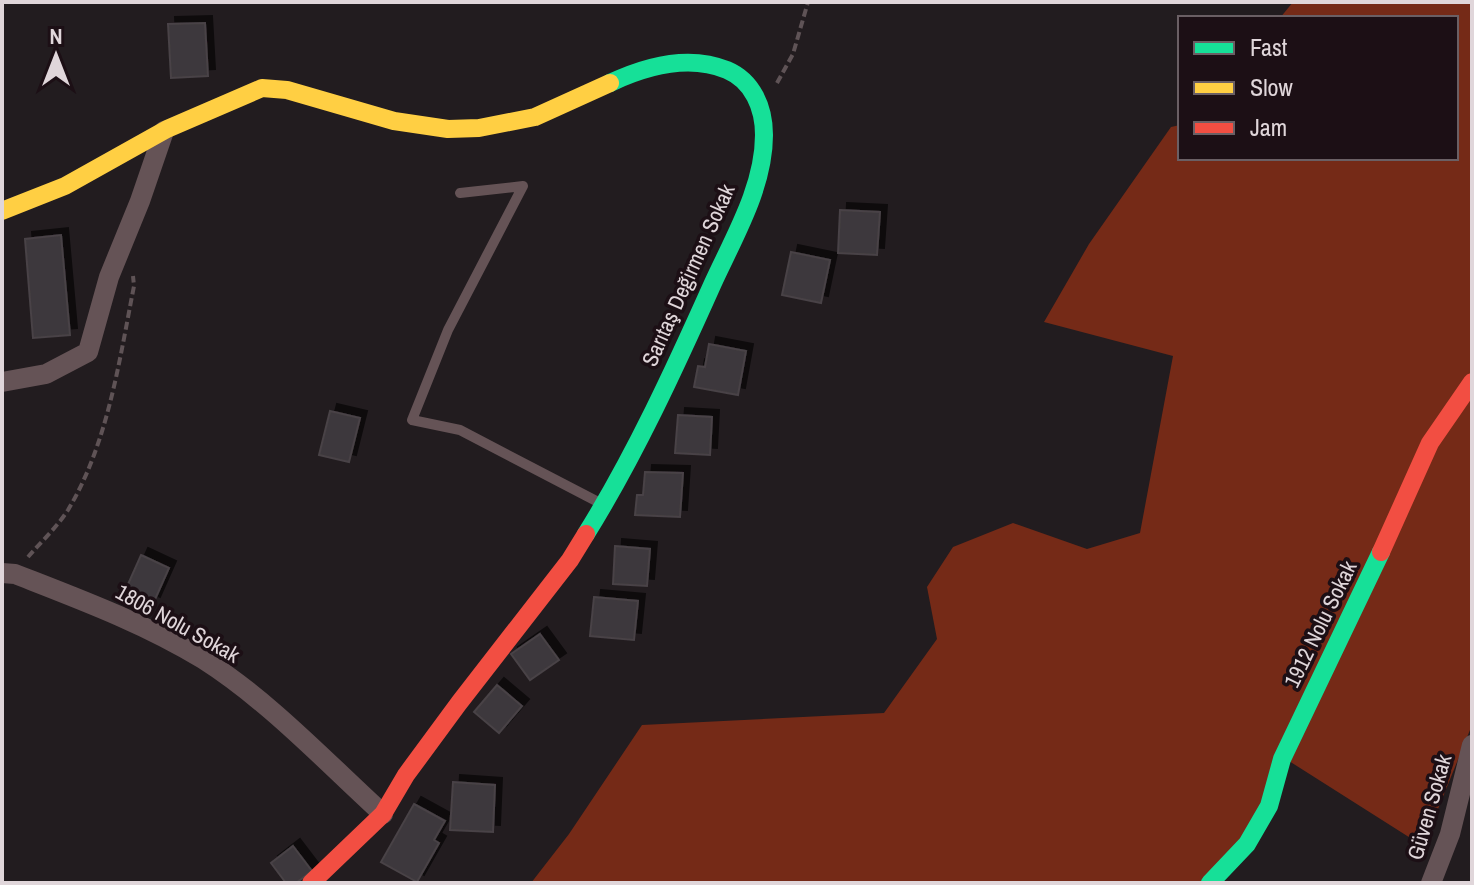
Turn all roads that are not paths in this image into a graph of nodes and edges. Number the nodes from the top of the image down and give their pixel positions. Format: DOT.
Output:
graph roads {
  1 [pos="164,131"];
  2 [pos="460,193"];
  3 [pos="2,211"];
  4 [pos="2,382"];
  5 [pos="1472,382"];
  6 [pos="604,505"];
  7 [pos="8,574"];
  8 [pos="1472,745"];
  9 [pos="1472,797"];
  10 [pos="383,814"];
  11 [pos="1450,834"];
  12 [pos="311,883"];
  13 [pos="1210,883"];
  14 [pos="1431,883"];
  1 -- 3 [label="street"];
  1 -- 4 [label="street"];
  1 -- 6 [label="street, Sarıtaş Değirmen Sokak"];
  2 -- 6 [label="lane"];
  5 -- 13 [label="street, 1912 Nolu Sokak"];
  6 -- 10 [label="street, Sarıtaş Değirmen Sokak"];
  7 -- 10 [label="street, 1806 Nolu Sokak"];
  8 -- 11 [label="street, Güven Sokak"];
  9 -- 11 [label="street"];
  10 -- 12 [label="street, Sarıtaş Değirmen Sokak"];
  11 -- 14 [label="street, Güven Sokak"];
}
